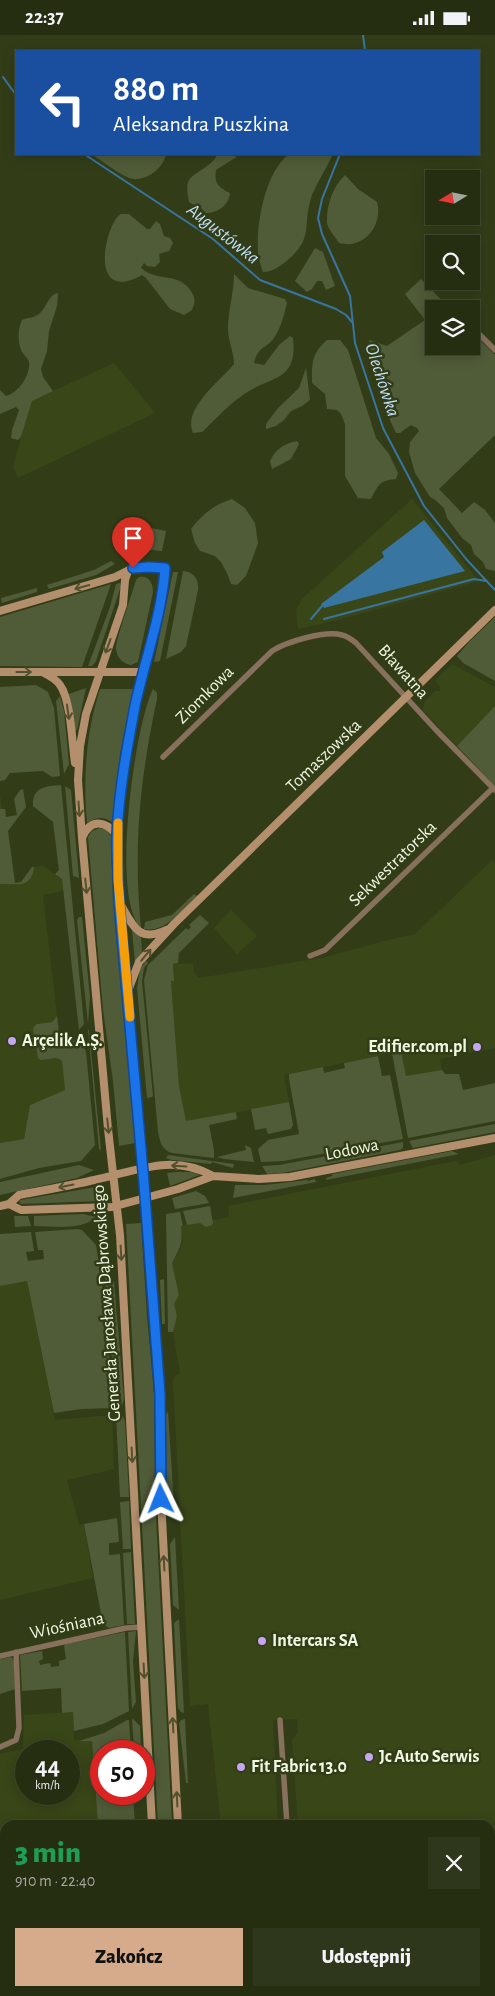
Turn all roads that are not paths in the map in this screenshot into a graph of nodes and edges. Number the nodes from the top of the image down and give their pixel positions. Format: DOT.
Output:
graph roads {
  1 [pos="480,335"];
  2 [pos="495,350"];
  3 [pos="128,571"];
  4 [pos="495,610"];
  5 [pos="0,611"];
  6 [pos="267,654"];
  7 [pos="0,672"];
  8 [pos="143,672"];
  9 [pos="44,673"];
  10 [pos="99,673"];
  11 [pos="406,697"];
  12 [pos="164,757"];
  13 [pos="78,780"];
  14 [pos="494,789"];
  15 [pos="117,836"];
  16 [pos="82,838"];
  17 [pos="119,903"];
  18 [pos="174,924"];
  19 [pos="310,956"];
  20 [pos="127,992"];
  21 [pos="495,1138"];
  22 [pos="143,1168"];
  23 [pos="114,1175"];
  24 [pos="213,1176"];
  25 [pos="145,1197"];
  26 [pos="9,1204"];
  27 [pos="117,1205"];
  28 [pos="0,1206"];
  29 [pos="142,1627"];
  30 [pos="16,1652"];
  31 [pos="0,1656"];
  32 [pos="280,1720"];
  33 [pos="0,1747"];
  34 [pos="152,1820"];
  35 [pos="178,1820"];
  36 [pos="287,1820"];
  1 -- 2 [label="street"];
  3 -- 5 [label="main road, one-way"];
  3 -- 8 [label="main road"];
  3 -- 10 [label="main road, Generała Jarosława Dąbrowskiego, one-way"];
  4 -- 11 [label="main road, Tomaszowska"];
  6 -- 11 [label="street, Bławatna"];
  6 -- 12 [label="street, Ziomkowa"];
  7 -- 9 [label="main road, one-way"];
  8 -- 10 [label="main road"];
  8 -- 15 [label="main road"];
  9 -- 10 [label="main road"];
  9 -- 13 [label="main road, Generała Jarosława Dąbrowskiego, one-way"];
  10 -- 13 [label="main road, Generała Jarosława Dąbrowskiego"];
  11 -- 14 [label="street, Bławatna"];
  11 -- 18 [label="main road, Tomaszowska"];
  13 -- 16 [label="main road, Generała Jarosława Dąbrowskiego, one-way"];
  14 -- 19 [label="street, Sekwestratorska"];
  15 -- 16 [label="main road"];
  15 -- 17 [label="main road"];
  16 -- 23 [label="main road, Generała Jarosława Dąbrowskiego, one-way"];
  17 -- 18 [label="main road, Tomaszowska"];
  17 -- 20 [label="main road"];
  20 -- 18 [label="main road, Tomaszowska, one-way"];
  20 -- 22 [label="main road"];
  21 -- 24 [label="main road, Lodowa"];
  22 -- 23 [label="main road, Lodowa"];
  24 -- 22 [label="main road, Lodowa, one-way"];
  22 -- 25 [label="main road"];
  23 -- 26 [label="main road, Lodowa, one-way"];
  23 -- 27 [label="main road, Generała Jarosława Dąbrowskiego"];
  24 -- 25 [label="main road, Lodowa"];
  25 -- 27 [label="main road, Lodowa"];
  35 -- 25 [label="main road, one-way"];
  26 -- 27 [label="main road, Lodowa"];
  26 -- 28 [label="main road, Lodowa"];
  27 -- 29 [label="main road, Generała Jarosława Dąbrowskiego, one-way"];
  29 -- 30 [label="street, Wiośniana"];
  29 -- 34 [label="main road, Generała Jarosława Dąbrowskiego, one-way"];
  30 -- 31 [label="street, Wiośniana"];
  30 -- 33 [label="street"];
  32 -- 36 [label="street"];
}
